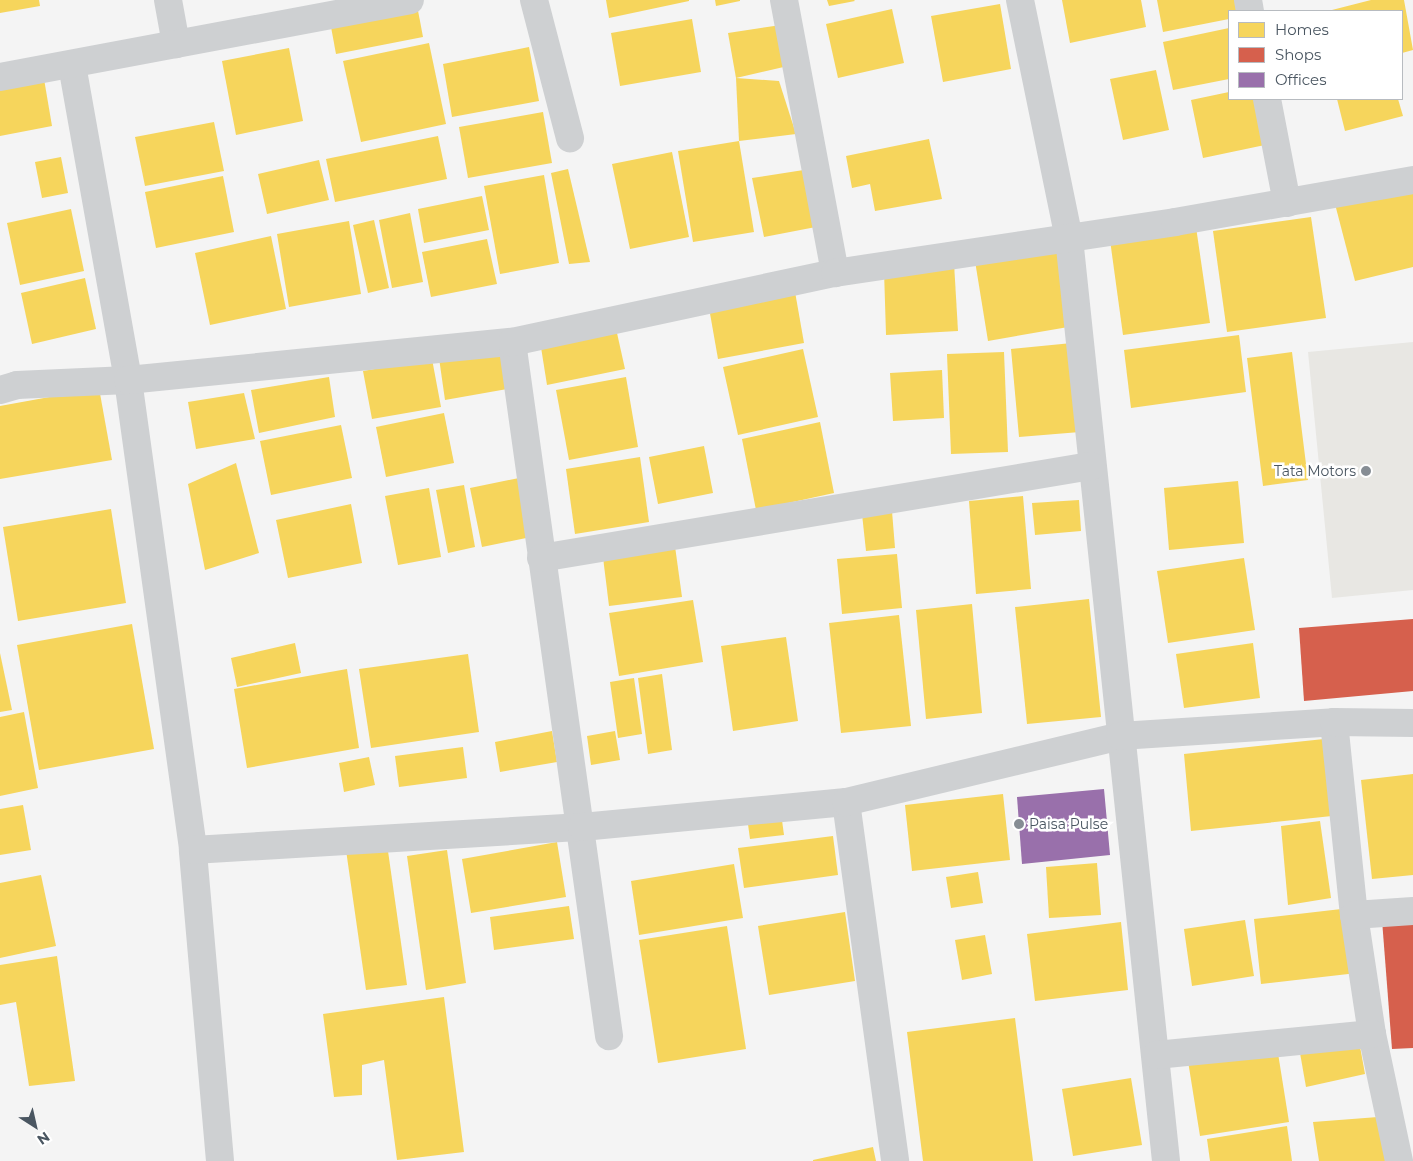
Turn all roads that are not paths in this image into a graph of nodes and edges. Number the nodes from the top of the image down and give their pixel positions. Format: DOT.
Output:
graph roads {
  1 [pos="168,0"];
  2 [pos="410,0"];
  3 [pos="534,0"];
  4 [pos="784,0"];
  5 [pos="1020,0"];
  6 [pos="176,44"];
  7 [pos="72,65"];
  8 [pos="0,77"];
  9 [pos="1267,100"];
  10 [pos="570,138"];
  11 [pos="1413,180"];
  12 [pos="1287,203"];
  13 [pos="1068,238"];
  14 [pos="835,273"];
  15 [pos="512,342"];
  16 [pos="128,380"];
  17 [pos="0,390"];
  18 [pos="1091,466"];
  19 [pos="541,558"];
  20 [pos="1334,722"];
  21 [pos="1413,723"];
  22 [pos="1120,736"];
  23 [pos="846,802"];
  24 [pos="582,827"];
  25 [pos="193,850"];
  26 [pos="1413,911"];
  27 [pos="1354,916"];
  28 [pos="1372,1034"];
  29 [pos="609,1036"];
  30 [pos="1156,1055"];
  31 [pos="220,1161"];
  32 [pos="895,1161"];
  33 [pos="1166,1161"];
  34 [pos="1399,1161"];
  1 -- 6 [label="street"];
  2 -- 6 [label="street"];
  3 -- 10 [label="street"];
  4 -- 14 [label="street"];
  5 -- 13 [label="street"];
  6 -- 7 [label="street"];
  7 -- 8 [label="street"];
  7 -- 16 [label="street"];
  9 -- 12 [label="street"];
  11 -- 12 [label="street"];
  12 -- 13 [label="street"];
  13 -- 14 [label="street"];
  13 -- 18 [label="street"];
  14 -- 15 [label="street"];
  15 -- 16 [label="street"];
  15 -- 19 [label="street"];
  16 -- 17 [label="street"];
  16 -- 25 [label="street"];
  18 -- 19 [label="street"];
  18 -- 22 [label="street"];
  19 -- 24 [label="street"];
  20 -- 21 [label="street"];
  20 -- 22 [label="street"];
  20 -- 27 [label="street"];
  22 -- 23 [label="street"];
  22 -- 30 [label="street"];
  23 -- 24 [label="street"];
  23 -- 32 [label="street"];
  24 -- 25 [label="street"];
  24 -- 29 [label="street"];
  25 -- 31 [label="street"];
  26 -- 27 [label="street"];
  27 -- 28 [label="street"];
  28 -- 30 [label="street"];
  28 -- 34 [label="street"];
  30 -- 33 [label="street"];
}
